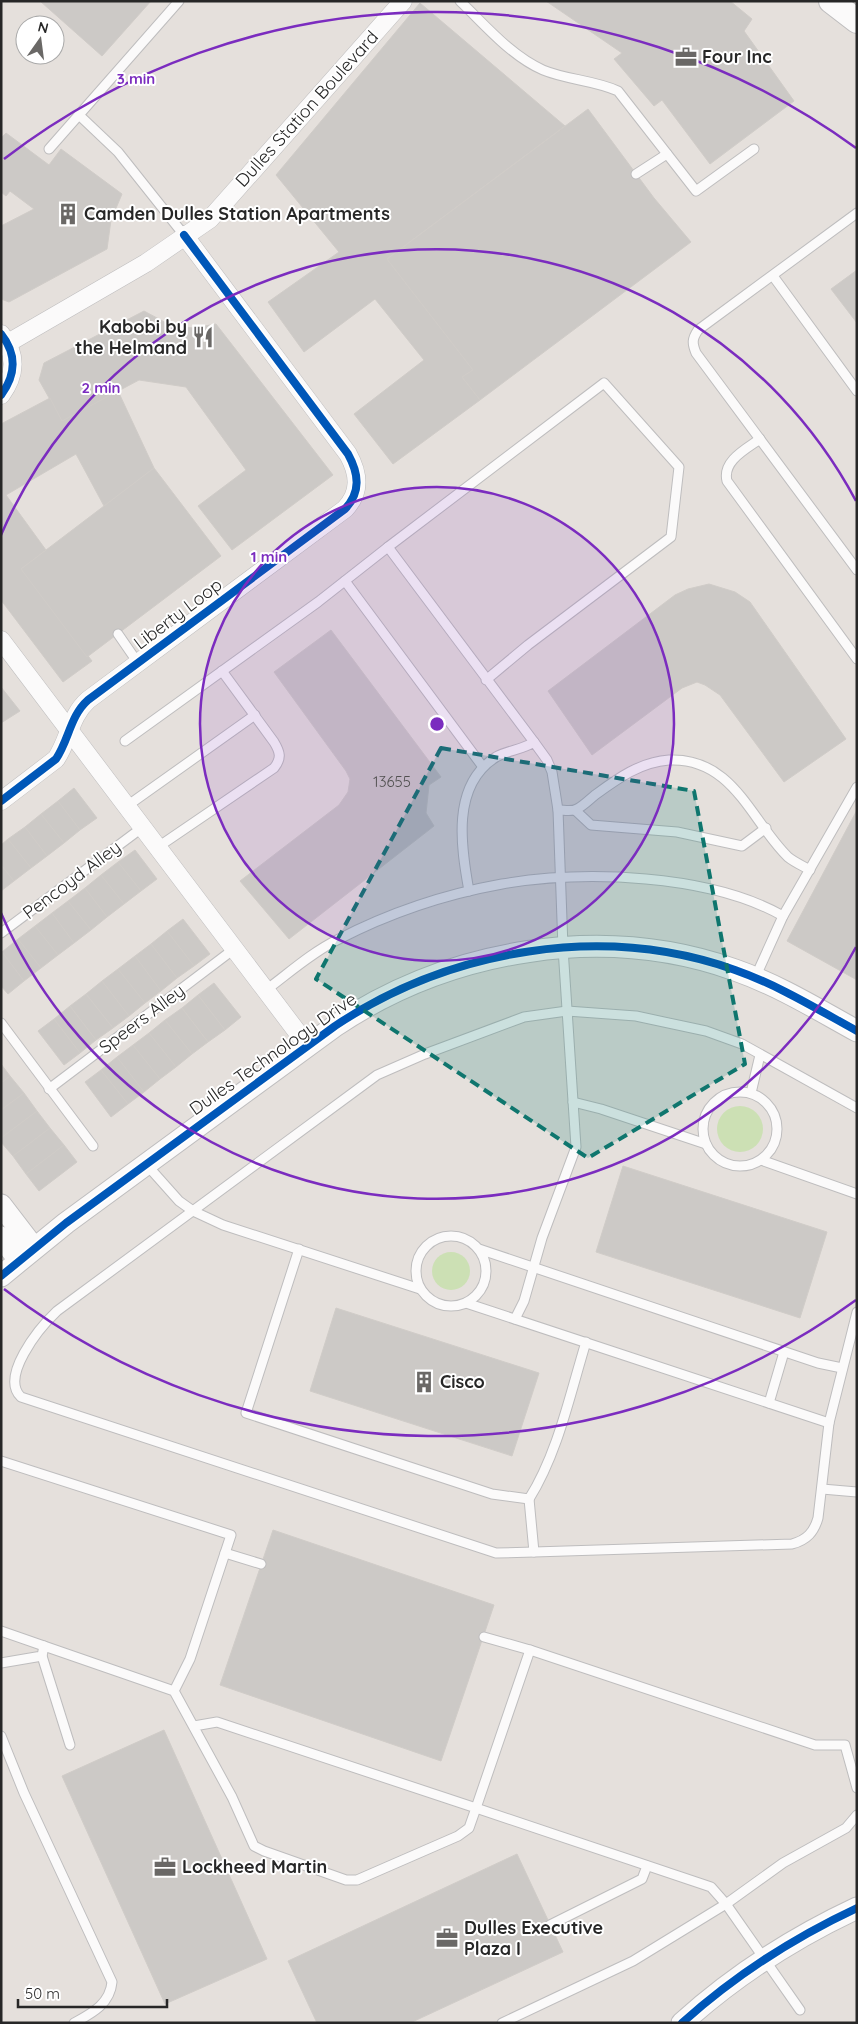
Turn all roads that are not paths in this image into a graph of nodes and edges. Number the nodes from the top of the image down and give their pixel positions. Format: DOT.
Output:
graph roads {
  1 [pos="179,1"];
  2 [pos="403,1"];
  3 [pos="460,1"];
  4 [pos="831,1"];
  5 [pos="857,21"];
  6 [pos="79,115"];
  7 [pos="49,148"];
  8 [pos="754,150"];
  9 [pos="666,154"];
  10 [pos="636,174"];
  11 [pos="857,213"];
  12 [pos="184,235"];
  13 [pos="773,276"];
  14 [pos="5,339"];
  15 [pos="857,391"];
  16 [pos="1,395"];
  17 [pos="760,439"];
  18 [pos="388,547"];
  19 [pos="857,570"];
  20 [pos="345,581"];
  21 [pos="118,634"];
  22 [pos="1,640"];
  23 [pos="857,659"];
  24 [pos="138,663"];
  25 [pos="222,671"];
  26 [pos="486,680"];
  27 [pos="255,714"];
  28 [pos="65,725"];
  29 [pos="125,741"];
  30 [pos="534,742"];
  31 [pos="483,767"];
  32 [pos="857,787"];
  33 [pos="1,801"];
  34 [pos="127,806"];
  35 [pos="558,810"];
  36 [pos="575,810"];
  37 [pos="143,827"];
  38 [pos="766,828"];
  39 [pos="158,847"];
  40 [pos="810,870"];
  41 [pos="560,879"];
  42 [pos="468,891"];
  43 [pos="783,916"];
  44 [pos="1,933"];
  45 [pos="234,948"];
  46 [pos="563,948"];
  47 [pos="755,978"];
  48 [pos="266,990"];
  49 [pos="567,1011"];
  50 [pos="1,1023"];
  51 [pos="857,1030"];
  52 [pos="307,1045"];
  53 [pos="760,1055"];
  54 [pos="49,1089"];
  55 [pos="751,1093"];
  56 [pos="573,1102"];
  57 [pos="857,1108"];
  58 [pos="706,1144"];
  59 [pos="93,1146"];
  60 [pos="761,1160"];
  61 [pos="146,1164"];
  62 [pos="857,1194"];
  63 [pos="1,1205"];
  64 [pos="193,1211"];
  65 [pos="1,1237"];
  66 [pos="299,1249"];
  67 [pos="479,1249"];
  68 [pos="26,1254"];
  69 [pos="533,1267"];
  70 [pos="1,1276"];
  71 [pos="420,1289"];
  72 [pos="466,1303"];
  73 [pos="857,1312"];
  74 [pos="515,1318"];
  75 [pos="586,1342"];
  76 [pos="784,1352"];
  77 [pos="6,1367"];
  78 [pos="842,1368"];
  79 [pos="5,1384"];
  80 [pos="769,1403"];
  81 [pos="829,1423"];
  82 [pos="1,1460"];
  83 [pos="822,1489"];
  84 [pos="857,1492"];
  85 [pos="529,1499"];
  86 [pos="534,1552"];
  87 [pos="226,1553"];
  88 [pos="261,1564"];
  89 [pos="1,1631"];
  90 [pos="484,1637"];
  91 [pos="44,1646"];
  92 [pos="530,1650"];
  93 [pos="42,1656"];
  94 [pos="1,1663"];
  95 [pos="174,1691"];
  96 [pos="194,1726"];
  97 [pos="1,1736"];
  98 [pos="70,1745"];
  99 [pos="857,1788"];
  100 [pos="476,1808"];
  101 [pos="857,1815"];
  102 [pos="647,1866"];
  103 [pos="726,1904"];
  104 [pos="857,1908"];
  105 [pos="550,1925"];
  106 [pos="766,1960"];
  107 [pos="800,2010"];
  108 [pos="74,2023"];
  109 [pos="502,2023"];
  110 [pos="682,2023"];
  1 -- 6 [label="lane"];
  2 -- 12 [label="street, Dulles Station Boulevard"];
  3 -- 9 [label="lane"];
  4 -- 5 [label="main road"];
  6 -- 7 [label="lane"];
  6 -- 12 [label="lane"];
  8 -- 9 [label="lane"];
  9 -- 10 [label="lane"];
  11 -- 13 [label="lane"];
  12 -- 14 [label="street, Dulles Station Boulevard"];
  12 -- 24 [label="street, Liberty Loop"];
  13 -- 15 [label="lane"];
  13 -- 17 [label="lane"];
  14 -- 16 [label="street, Dulles Station Boulevard"];
  17 -- 19 [label="lane"];
  17 -- 23 [label="lane"];
  18 -- 20 [label="lane"];
  18 -- 26 [label="lane"];
  18 -- 26 [label="lane"];
  20 -- 25 [label="lane"];
  20 -- 31 [label="lane"];
  21 -- 24 [label="lane"];
  22 -- 28 [label="street"];
  24 -- 28 [label="street, Liberty Loop"];
  25 -- 27 [label="lane"];
  25 -- 29 [label="lane"];
  26 -- 30 [label="lane"];
  27 -- 34 [label="lane"];
  27 -- 39 [label="lane"];
  28 -- 33 [label="street, Liberty Loop"];
  28 -- 34 [label="street"];
  30 -- 31 [label="lane"];
  30 -- 35 [label="lane"];
  31 -- 42 [label="lane"];
  32 -- 40 [label="lane"];
  34 -- 37 [label="street"];
  35 -- 36 [label="lane"];
  35 -- 41 [label="lane"];
  36 -- 38 [label="lane"];
  36 -- 38 [label="lane"];
  37 -- 39 [label="street"];
  37 -- 44 [label="lane, Pencoyd Alley"];
  38 -- 40 [label="lane"];
  39 -- 45 [label="street"];
  40 -- 43 [label="lane"];
  41 -- 42 [label="lane"];
  41 -- 43 [label="lane"];
  41 -- 46 [label="lane"];
  42 -- 48 [label="lane"];
  43 -- 47 [label="lane"];
  45 -- 48 [label="street"];
  45 -- 54 [label="lane, Speers Alley"];
  46 -- 47 [label="street, Dulles Technology Drive"];
  46 -- 49 [label="lane"];
  46 -- 52 [label="street, Dulles Technology Drive"];
  47 -- 51 [label="street, Dulles Technology Drive"];
  48 -- 52 [label="street"];
  49 -- 53 [label="lane"];
  49 -- 56 [label="lane"];
  49 -- 64 [label="lane"];
  50 -- 54 [label="lane"];
  52 -- 61 [label="street, Dulles Technology Drive"];
  53 -- 55 [label="lane"];
  53 -- 57 [label="lane"];
  54 -- 59 [label="lane"];
  55 -- 58 [label="lane"];
  55 -- 60 [label="lane"];
  56 -- 58 [label="lane"];
  56 -- 69 [label="lane"];
  58 -- 60 [label="lane"];
  60 -- 62 [label="lane"];
  61 -- 64 [label="lane"];
  61 -- 68 [label="street, Dulles Technology Drive"];
  63 -- 68 [label="street"];
  64 -- 66 [label="lane"];
  64 -- 77 [label="lane"];
  65 -- 68 [label="street"];
  66 -- 71 [label="lane"];
  66 -- 85 [label="lane"];
  67 -- 69 [label="lane"];
  67 -- 71 [label="lane"];
  67 -- 72 [label="lane"];
  68 -- 70 [label="street, Dulles Technology Drive"];
  69 -- 74 [label="lane"];
  69 -- 76 [label="lane"];
  71 -- 72 [label="lane"];
  72 -- 74 [label="lane"];
  73 -- 78 [label="lane"];
  74 -- 75 [label="lane"];
  75 -- 80 [label="lane"];
  75 -- 85 [label="lane"];
  76 -- 78 [label="lane"];
  76 -- 80 [label="lane"];
  78 -- 81 [label="lane"];
  79 -- 86 [label="lane"];
  80 -- 81 [label="lane"];
  81 -- 83 [label="lane"];
  82 -- 87 [label="lane"];
  83 -- 84 [label="lane"];
  83 -- 86 [label="lane"];
  85 -- 86 [label="lane"];
  87 -- 88 [label="lane"];
  87 -- 95 [label="lane"];
  89 -- 91 [label="lane"];
  90 -- 92 [label="lane"];
  91 -- 93 [label="lane"];
  91 -- 95 [label="lane"];
  92 -- 99 [label="lane"];
  92 -- 100 [label="lane"];
  93 -- 94 [label="lane"];
  93 -- 98 [label="lane"];
  95 -- 96 [label="lane"];
  96 -- 100 [label="lane"];
  96 -- 100 [label="lane"];
  97 -- 108 [label="lane"];
  100 -- 102 [label="lane"];
  101 -- 103 [label="lane"];
  102 -- 103 [label="lane"];
  102 -- 105 [label="lane"];
  103 -- 106 [label="lane"];
  103 -- 109 [label="lane"];
  104 -- 106 [label="street"];
  106 -- 107 [label="lane"];
  106 -- 110 [label="street"];
}
